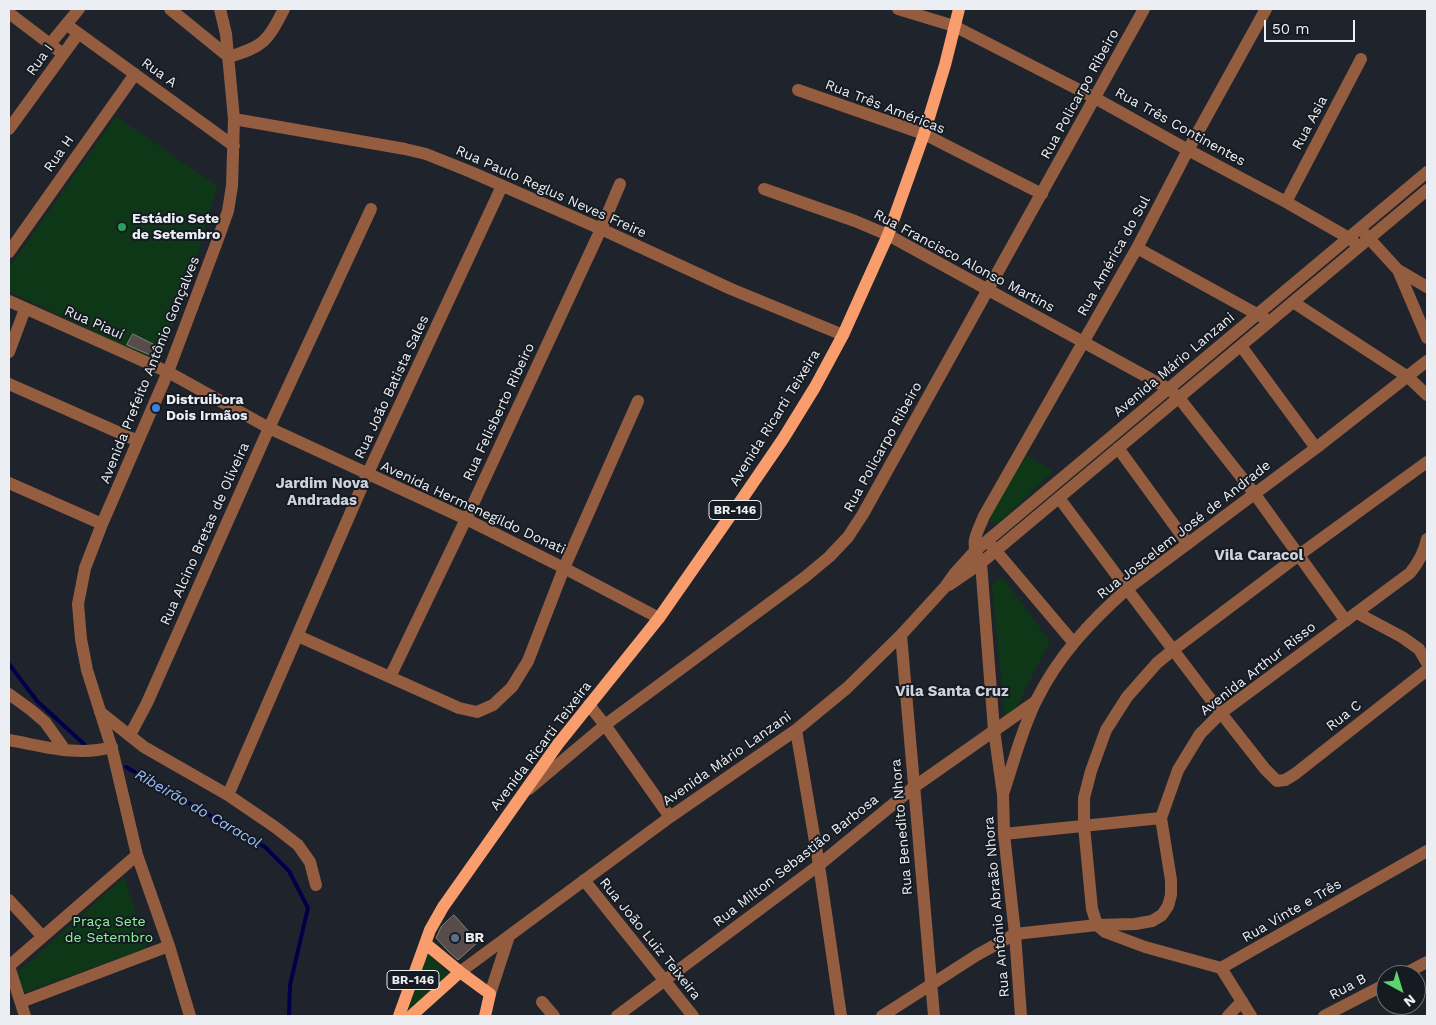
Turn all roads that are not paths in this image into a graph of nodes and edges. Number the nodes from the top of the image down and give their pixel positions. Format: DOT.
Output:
graph roads {
  1 [pos="79,9"];
  2 [pos="170,9"];
  3 [pos="220,9"];
  4 [pos="284,9"];
  5 [pos="898,9"];
  6 [pos="959,9"];
  7 [pos="1144,9"];
  8 [pos="1266,9"];
  9 [pos="9,13"];
  10 [pos="67,25"];
  11 [pos="954,26"];
  12 [pos="78,34"];
  13 [pos="50,44"];
  14 [pos="63,54"];
  15 [pos="229,57"];
  16 [pos="1361,59"];
  17 [pos="135,74"];
  18 [pos="798,90"];
  19 [pos="1094,98"];
  20 [pos="234,119"];
  21 [pos="9,128"];
  22 [pos="924,134"];
  23 [pos="234,146"];
  24 [pos="1188,150"];
  25 [pos="1427,172"];
  26 [pos="620,184"];
  27 [pos="502,186"];
  28 [pos="764,190"];
  29 [pos="1427,190"];
  30 [pos="1042,194"];
  31 [pos="1286,202"];
  32 [pos="371,209"];
  33 [pos="601,229"];
  34 [pos="1360,229"];
  35 [pos="888,235"];
  36 [pos="1349,238"];
  37 [pos="1370,238"];
  38 [pos="1360,247"];
  39 [pos="1137,248"];
  40 [pos="9,252"];
  41 [pos="1398,270"];
  42 [pos="1427,287"];
  43 [pos="988,289"];
  44 [pos="9,301"];
  45 [pos="1293,302"];
  46 [pos="25,309"];
  47 [pos="1258,315"];
  48 [pos="1270,321"];
  49 [pos="843,335"];
  50 [pos="1427,338"];
  51 [pos="1084,342"];
  52 [pos="1241,346"];
  53 [pos="9,352"];
  54 [pos="1427,361"];
  55 [pos="168,372"];
  56 [pos="1408,377"];
  57 [pos="9,384"];
  58 [pos="1170,388"];
  59 [pos="1427,395"];
  60 [pos="1179,398"];
  61 [pos="638,401"];
  62 [pos="269,428"];
  63 [pos="138,441"];
  64 [pos="1118,448"];
  65 [pos="1316,448"];
  66 [pos="1427,462"];
  67 [pos="367,475"];
  68 [pos="9,482"];
  69 [pos="1254,493"];
  70 [pos="1059,498"];
  71 [pos="984,516"];
  72 [pos="466,520"];
  73 [pos="102,524"];
  74 [pos="1427,539"];
  75 [pos="1188,544"];
  76 [pos="992,546"];
  77 [pos="975,551"];
  78 [pos="1299,555"];
  79 [pos="981,563"];
  80 [pos="564,568"];
  81 [pos="945,587"];
  82 [pos="1127,590"];
  83 [pos="1357,613"];
  84 [pos="659,618"];
  85 [pos="1346,621"];
  86 [pos="900,634"];
  87 [pos="298,636"];
  88 [pos="1073,642"];
  89 [pos="1173,650"];
  90 [pos="1427,663"];
  91 [pos="1427,670"];
  92 [pos="390,677"];
  93 [pos="9,694"];
  94 [pos="1035,702"];
  95 [pos="589,705"];
  96 [pos="100,712"];
  97 [pos="1222,714"];
  98 [pos="605,724"];
  99 [pos="796,730"];
  100 [pos="994,730"];
  101 [pos="130,735"];
  102 [pos="9,740"];
  103 [pos="111,746"];
  104 [pos="65,750"];
  105 [pos="914,787"];
  106 [pos="523,794"];
  107 [pos="228,795"];
  108 [pos="1003,795"];
  109 [pos="670,818"];
  110 [pos="1161,818"];
  111 [pos="1084,826"];
  112 [pos="1004,834"];
  113 [pos="1427,851"];
  114 [pos="137,854"];
  115 [pos="819,865"];
  116 [pos="584,880"];
  117 [pos="316,885"];
  118 [pos="9,900"];
  119 [pos="1097,925"];
  120 [pos="1015,934"];
  121 [pos="42,936"];
  122 [pos="508,936"];
  123 [pos="426,944"];
  124 [pos="169,946"];
  125 [pos="9,966"];
  126 [pos="1221,968"];
  127 [pos="460,972"];
  128 [pos="665,981"];
  129 [pos="930,984"];
  130 [pos="1376,989"];
  131 [pos="490,994"];
  132 [pos="1242,1001"];
  133 [pos="21,1002"];
  134 [pos="542,1002"];
  135 [pos="25,1016"];
  136 [pos="190,1016"];
  137 [pos="399,1016"];
  138 [pos="412,1016"];
  139 [pos="484,1016"];
  140 [pos="554,1016"];
  141 [pos="618,1016"];
  142 [pos="692,1016"];
  143 [pos="841,1016"];
  144 [pos="882,1016"];
  145 [pos="934,1016"];
  146 [pos="1021,1016"];
  147 [pos="1228,1016"];
  148 [pos="1251,1016"];
  149 [pos="1324,1016"];
  1 -- 10 [label="street, Rua I"];
  2 -- 15 [label="street"];
  3 -- 15 [label="street, Avenida Prefeito Antônio Gonçalves"];
  4 -- 15 [label="street"];
  5 -- 11 [label="street, Rua Três Continentes"];
  6 -- 11 [label="main road, Avenida Ricarti Teixeira / BR-146"];
  7 -- 19 [label="street, Rua Policarpo Ribeiro"];
  8 -- 24 [label="street, Rua América do Sul"];
  9 -- 13 [label="street"];
  10 -- 12 [label="street, Rua A"];
  10 -- 13 [label="street, Rua I"];
  11 -- 19 [label="street, Rua Três Continentes"];
  11 -- 22 [label="main road, Avenida Ricarti Teixeira / BR-146"];
  12 -- 14 [label="street, Rua I"];
  12 -- 17 [label="street, Rua A"];
  13 -- 14 [label="street"];
  14 -- 21 [label="street, Rua I"];
  15 -- 20 [label="street, Avenida Prefeito Antônio Gonçalves"];
  16 -- 31 [label="street, Rua Asia"];
  17 -- 23 [label="street, Rua A"];
  17 -- 40 [label="street, Rua H"];
  18 -- 22 [label="street, Rua Três Américas"];
  19 -- 24 [label="street, Rua Três Continentes"];
  19 -- 30 [label="street, Rua Policarpo Ribeiro"];
  20 -- 23 [label="street, Avenida Prefeito Antônio Gonçalves"];
  20 -- 27 [label="street, Rua Paulo Reglus Neves Freire"];
  22 -- 30 [label="street, Rua Três Américas"];
  22 -- 35 [label="main road, Avenida Ricarti Teixeira / BR-146"];
  23 -- 55 [label="street, Avenida Prefeito Antônio Gonçalves"];
  24 -- 31 [label="street, Rua Três Continentes"];
  24 -- 39 [label="street, Rua América do Sul"];
  25 -- 34 [label="street, Avenida Mário Lanzani"];
  26 -- 33 [label="street, Rua Felisberto Ribeiro"];
  27 -- 33 [label="street, Rua Paulo Reglus Neves Freire"];
  27 -- 67 [label="street, Rua João Batista Sales"];
  28 -- 35 [label="street, Rua Francisco Alonso Martins"];
  29 -- 37 [label="street, Avenida Mário Lanzani"];
  30 -- 43 [label="street, Rua Policarpo Ribeiro"];
  31 -- 36 [label="street, Rua Três Continentes"];
  32 -- 62 [label="street, Rua Alcino Bretas de Oliveira"];
  33 -- 49 [label="street, Rua Paulo Reglus Neves Freire"];
  33 -- 72 [label="street, Rua Felisberto Ribeiro"];
  34 -- 36 [label="street, Avenida Mário Lanzani"];
  34 -- 37 [label="street"];
  35 -- 43 [label="street, Rua Francisco Alonso Martins"];
  35 -- 49 [label="main road, Avenida Ricarti Teixeira / BR-146"];
  36 -- 38 [label="street, Rua Três Continentes"];
  36 -- 47 [label="street, Avenida Mário Lanzani"];
  37 -- 38 [label="street, Avenida Mário Lanzani"];
  37 -- 41 [label="street"];
  38 -- 45 [label="street, Avenida Mário Lanzani"];
  39 -- 47 [label="street"];
  39 -- 51 [label="street, Rua América do Sul"];
  41 -- 42 [label="street"];
  41 -- 50 [label="street"];
  43 -- 51 [label="street, Rua Francisco Alonso Martins"];
  43 -- 98 [label="street, Rua Policarpo Ribeiro"];
  44 -- 46 [label="street, Rua Piauí"];
  45 -- 48 [label="street, Avenida Mário Lanzani"];
  45 -- 56 [label="street"];
  46 -- 53 [label="street"];
  46 -- 55 [label="street, Rua Piauí"];
  47 -- 48 [label="street"];
  47 -- 58 [label="street, Avenida Mário Lanzani"];
  48 -- 52 [label="street, Avenida Mário Lanzani"];
  49 -- 84 [label="main road, Avenida Ricarti Teixeira / BR-146"];
  51 -- 58 [label="street, Rua Francisco Alonso Martins"];
  51 -- 71 [label="street, Rua América do Sul"];
  52 -- 60 [label="street, Avenida Mário Lanzani"];
  52 -- 65 [label="street"];
  54 -- 56 [label="street, Rua Joscelem José de Andrade"];
  55 -- 62 [label="street, Avenida Hermenegildo Donati"];
  55 -- 63 [label="street, Avenida Prefeito Antônio Gonçalves"];
  56 -- 59 [label="street"];
  56 -- 65 [label="street, Rua Joscelem José de Andrade"];
  57 -- 63 [label="street"];
  58 -- 60 [label="street, Rua Francisco Alonso Martins"];
  58 -- 76 [label="street, Avenida Mário Lanzani"];
  60 -- 64 [label="street, Avenida Mário Lanzani"];
  60 -- 69 [label="street, Rua Francisco Alonso Martins"];
  61 -- 80 [label="street"];
  62 -- 67 [label="street, Avenida Hermenegildo Donati"];
  62 -- 101 [label="street, Rua Alcino Bretas de Oliveira"];
  63 -- 73 [label="street, Avenida Prefeito Antônio Gonçalves"];
  64 -- 70 [label="street, Avenida Mário Lanzani"];
  64 -- 75 [label="street"];
  65 -- 69 [label="street, Rua Joscelem José de Andrade"];
  66 -- 78 [label="street"];
  67 -- 72 [label="street, Avenida Hermenegildo Donati"];
  67 -- 87 [label="street, Rua João Batista Sales"];
  68 -- 73 [label="street"];
  69 -- 75 [label="street, Rua Joscelem José de Andrade"];
  69 -- 78 [label="street, Rua Francisco Alonso Martins"];
  70 -- 76 [label="street, Avenida Mário Lanzani"];
  70 -- 82 [label="street"];
  71 -- 76 [label="street"];
  71 -- 77 [label="street, Rua América do Sul"];
  72 -- 80 [label="street, Avenida Hermenegildo Donati"];
  72 -- 92 [label="street, Rua Felisberto Ribeiro"];
  73 -- 96 [label="street, Avenida Prefeito Antônio Gonçalves"];
  74 -- 83 [label="street, Avenida Arthur Risso"];
  75 -- 82 [label="street, Rua Joscelem José de Andrade"];
  76 -- 77 [label="street, Avenida Mário Lanzani"];
  76 -- 79 [label="street, Avenida Mário Lanzani"];
  76 -- 88 [label="street"];
  77 -- 79 [label="street"];
  77 -- 81 [label="street, Avenida Mário Lanzani"];
  78 -- 85 [label="street, Rua Francisco Alonso Martins"];
  78 -- 89 [label="street"];
  79 -- 81 [label="street, Avenida Mário Lanzani"];
  79 -- 100 [label="street"];
  80 -- 84 [label="street, Avenida Hermenegildo Donati"];
  80 -- 92 [label="street"];
  81 -- 86 [label="street, Avenida Mário Lanzani"];
  82 -- 88 [label="street, Rua Joscelem José de Andrade"];
  82 -- 89 [label="street"];
  83 -- 85 [label="street, Avenida Arthur Risso"];
  83 -- 90 [label="street"];
  84 -- 95 [label="main road, Avenida Ricarti Teixeira / BR-146"];
  85 -- 97 [label="street, Avenida Arthur Risso"];
  86 -- 99 [label="street, Avenida Mário Lanzani"];
  86 -- 105 [label="street, Rua Benedito Nhora"];
  87 -- 92 [label="street"];
  87 -- 107 [label="street, Rua João Batista Sales"];
  88 -- 94 [label="street, Rua Joscelem José de Andrade"];
  89 -- 97 [label="street"];
  89 -- 111 [label="street"];
  91 -- 97 [label="street, Rua C"];
  93 -- 104 [label="street"];
  94 -- 100 [label="street, Rua Milton Sebastião Barbosa"];
  94 -- 108 [label="street, Rua Joscelem José de Andrade"];
  95 -- 98 [label="street"];
  95 -- 106 [label="main road, Avenida Ricarti Teixeira / BR-146"];
  96 -- 101 [label="street"];
  96 -- 103 [label="street, Avenida Prefeito Antônio Gonçalves"];
  97 -- 110 [label="street, Avenida Arthur Risso"];
  98 -- 106 [label="street, Rua Policarpo Ribeiro"];
  98 -- 109 [label="street"];
  99 -- 109 [label="street, Avenida Mário Lanzani"];
  99 -- 115 [label="street"];
  100 -- 105 [label="street, Rua Milton Sebastião Barbosa"];
  100 -- 108 [label="street"];
  101 -- 107 [label="street"];
  102 -- 104 [label="street"];
  103 -- 104 [label="street"];
  103 -- 114 [label="street, Avenida Prefeito Antônio Gonçalves"];
  105 -- 115 [label="street, Rua Milton Sebastião Barbosa"];
  105 -- 129 [label="street, Rua Benedito Nhora"];
  106 -- 123 [label="main road, Avenida Ricarti Teixeira / BR-146"];
  107 -- 117 [label="street"];
  108 -- 112 [label="street, Rua Antônio Abraão Nhora"];
  109 -- 116 [label="street, Avenida Mário Lanzani"];
  110 -- 111 [label="street"];
  110 -- 119 [label="street, Avenida Arthur Risso"];
  111 -- 112 [label="street"];
  111 -- 119 [label="street"];
  112 -- 120 [label="street, Rua Antônio Abraão Nhora"];
  113 -- 126 [label="street, Rua Vinte e Três"];
  114 -- 121 [label="street"];
  114 -- 124 [label="street, Avenida Prefeito Antônio Gonçalves"];
  115 -- 128 [label="street, Rua Milton Sebastião Barbosa"];
  115 -- 143 [label="street"];
  116 -- 122 [label="street, Avenida Mário Lanzani"];
  116 -- 128 [label="street, Rua João Luiz Teixeira"];
  118 -- 121 [label="street"];
  119 -- 120 [label="street, Avenida Arthur Risso"];
  119 -- 126 [label="street"];
  120 -- 129 [label="street"];
  120 -- 146 [label="street, Rua Antônio Abraão Nhora"];
  121 -- 125 [label="street"];
  122 -- 127 [label="street, Avenida Mário Lanzani"];
  122 -- 131 [label="street"];
  123 -- 127 [label="main road"];
  123 -- 137 [label="main road, BR-146"];
  124 -- 133 [label="street"];
  124 -- 136 [label="street, Avenida Prefeito Antônio Gonçalves"];
  125 -- 133 [label="street"];
  126 -- 132 [label="street"];
  127 -- 131 [label="main road"];
  127 -- 138 [label="main road"];
  128 -- 141 [label="street, Rua Milton Sebastião Barbosa"];
  128 -- 142 [label="street, Rua João Luiz Teixeira"];
  129 -- 144 [label="street"];
  129 -- 145 [label="street, Rua Benedito Nhora"];
  130 -- 149 [label="street, Rua B"];
  131 -- 139 [label="main road"];
  132 -- 147 [label="street"];
  132 -- 148 [label="street"];
  133 -- 135 [label="street"];
  134 -- 140 [label="street"];
}
